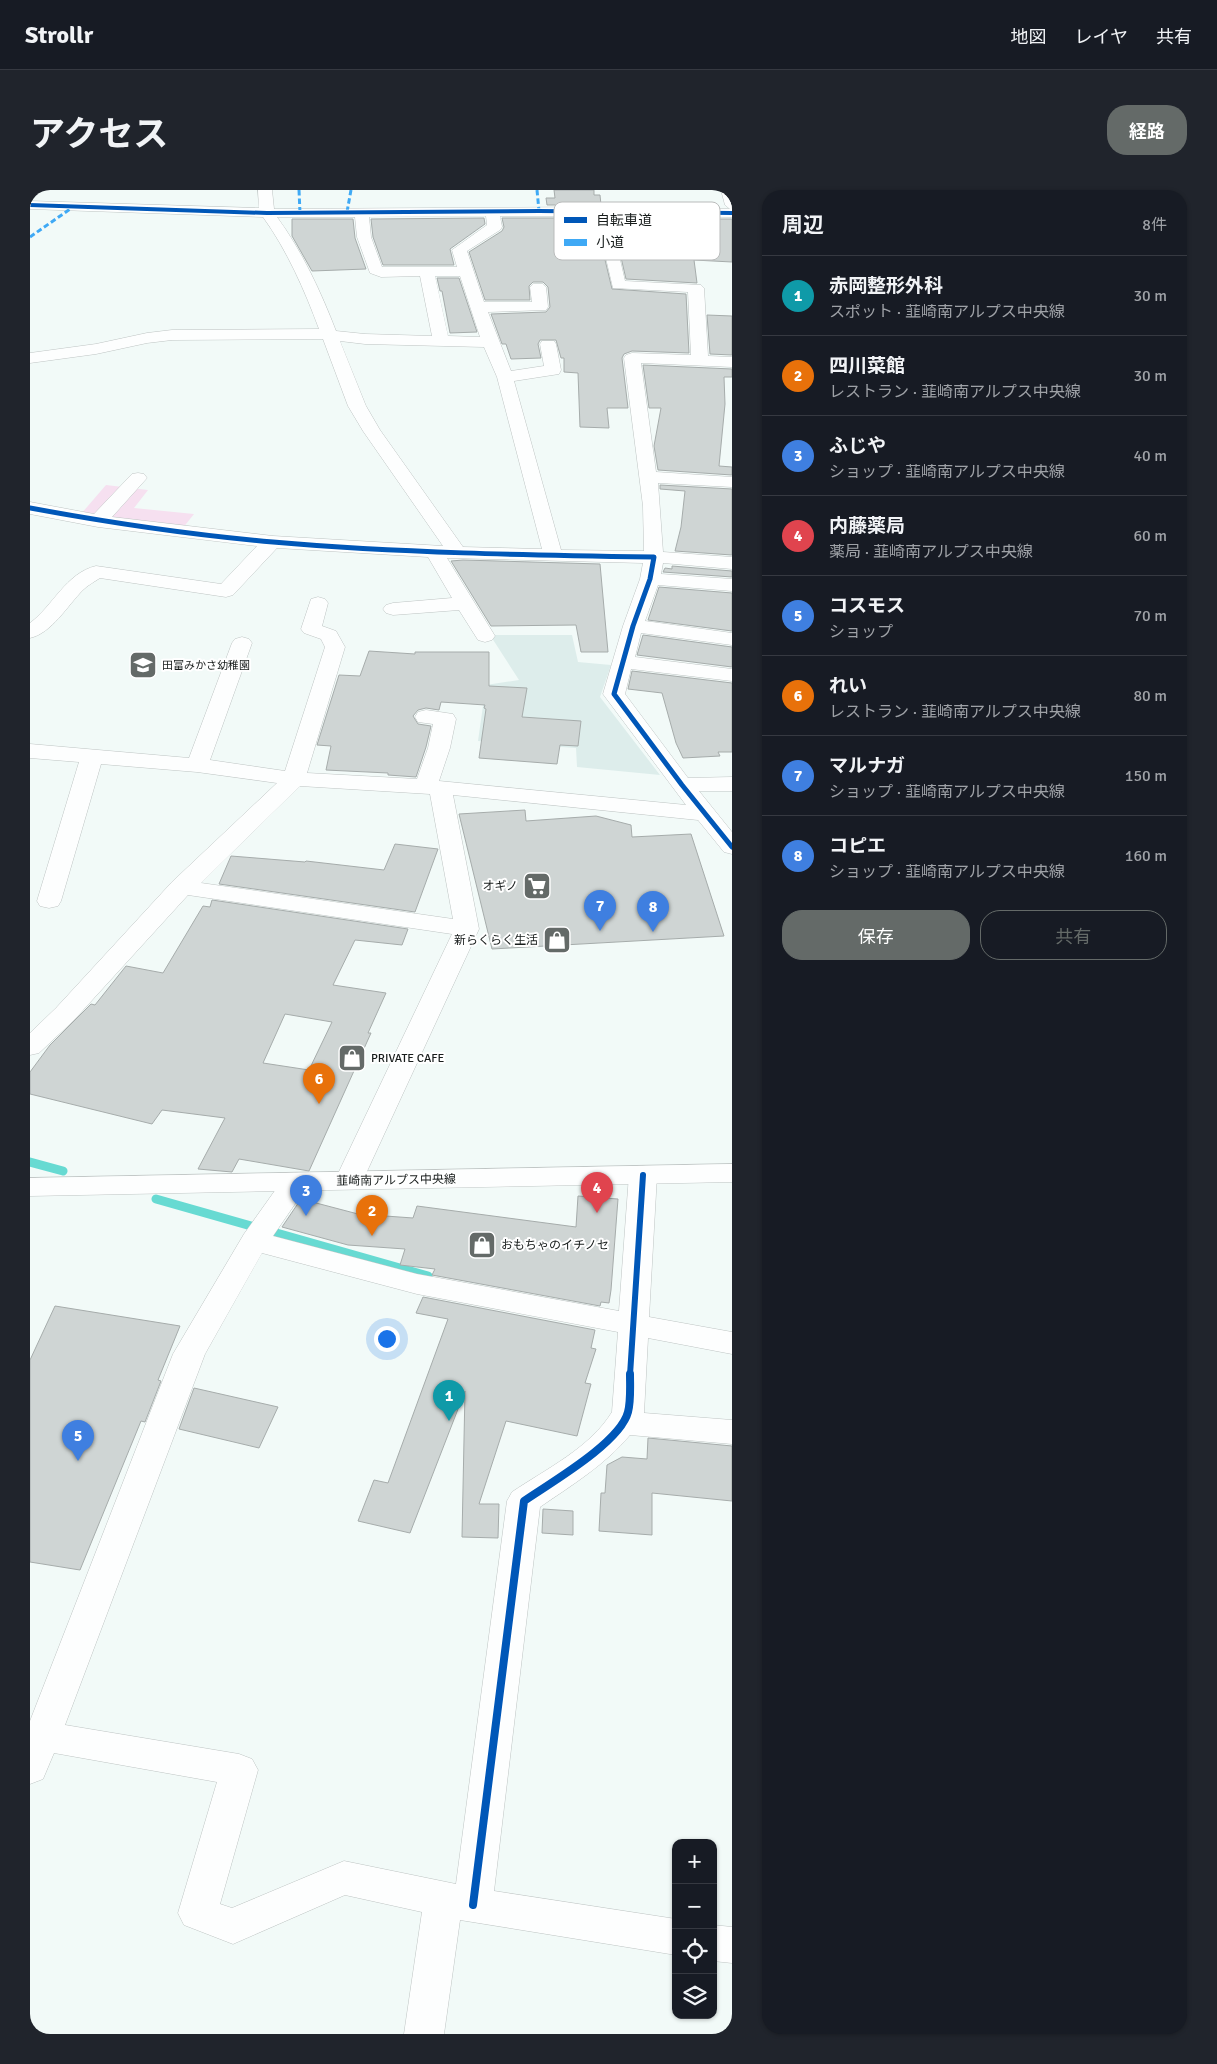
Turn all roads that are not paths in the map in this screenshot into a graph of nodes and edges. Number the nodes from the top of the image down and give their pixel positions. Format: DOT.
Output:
graph roads {
  1 [pos="265,190"];
  2 [pos="728,190"];
  3 [pos="30,205"];
  4 [pos="732,205"];
  5 [pos="492,211"];
  6 [pos="554,211"];
  7 [pos="362,212"];
  8 [pos="267,213"];
  9 [pos="613,260"];
  10 [pos="465,271"];
  11 [pos="427,272"];
  12 [pos="538,287"];
  13 [pos="479,307"];
  14 [pos="328,334"];
  15 [pos="441,341"];
  16 [pos="490,342"];
  17 [pos="548,344"];
  18 [pos="30,358"];
  19 [pos="700,361"];
  20 [pos="732,362"];
  21 [pos="505,377"];
  22 [pos="648,477"];
  23 [pos="138,478"];
  24 [pos="732,482"];
  25 [pos="30,508"];
  26 [pos="98,521"];
  27 [pos="272,542"];
  28 [pos="434,552"];
  29 [pos="457,553"];
  30 [pos="553,556"];
  31 [pos="654,557"];
  32 [pos="732,563"];
  33 [pos="650,579"];
  34 [pos="732,585"];
  35 [pos="226,591"];
  36 [pos="318,603"];
  37 [pos="465,603"];
  38 [pos="393,609"];
  39 [pos="216,611"];
  40 [pos="33,626"];
  41 [pos="633,626"];
  42 [pos="485,636"];
  43 [pos="732,640"];
  44 [pos="242,643"];
  45 [pos="623,662"];
  46 [pos="732,675"];
  47 [pos="426,717"];
  48 [pos="30,751"];
  49 [pos="92,756"];
  50 [pos="197,765"];
  51 [pos="294,779"];
  52 [pos="732,784"];
  53 [pos="682,785"];
  54 [pos="433,787"];
  55 [pos="704,814"];
  56 [pos="732,847"];
  57 [pos="181,887"];
  58 [pos="49,902"];
  59 [pos="467,929"];
  60 [pos="30,1047"];
  61 [pos="732,1173"];
  62 [pos="642,1175"];
  63 [pos="349,1180"];
  64 [pos="296,1182"];
  65 [pos="30,1187"];
  66 [pos="259,1234"];
  67 [pos="634,1317"];
  68 [pos="732,1343"];
  69 [pos="623,1423"];
  70 [pos="732,1432"];
  71 [pos="36,1752"];
  72 [pos="458,1903"];
  73 [pos="672,1936"];
  74 [pos="717,1944"];
  75 [pos="732,1946"];
  76 [pos="424,2034"];
  1 -- 8 [label="street"];
  2 -- 4 [label="street"];
  3 -- 8 [label="street"];
  5 -- 6 [label="street"];
  5 -- 7 [label="street"];
  5 -- 10 [label="street"];
  7 -- 8 [label="street"];
  7 -- 11 [label="street"];
  8 -- 14 [label="street"];
  9 -- 19 [label="street"];
  10 -- 11 [label="street"];
  10 -- 13 [label="street"];
  11 -- 15 [label="street"];
  12 -- 13 [label="street"];
  13 -- 16 [label="street"];
  14 -- 15 [label="street"];
  14 -- 18 [label="street"];
  14 -- 29 [label="street"];
  15 -- 16 [label="street"];
  16 -- 21 [label="street"];
  17 -- 21 [label="street"];
  19 -- 20 [label="street"];
  19 -- 22 [label="street"];
  21 -- 30 [label="street"];
  22 -- 24 [label="street"];
  22 -- 31 [label="street"];
  23 -- 26 [label="street"];
  25 -- 26 [label="street"];
  26 -- 27 [label="street"];
  27 -- 28 [label="street"];
  27 -- 35 [label="street"];
  28 -- 29 [label="street"];
  28 -- 37 [label="street"];
  29 -- 30 [label="street"];
  30 -- 31 [label="street"];
  31 -- 32 [label="street"];
  31 -- 33 [label="street"];
  33 -- 34 [label="street"];
  33 -- 41 [label="street"];
  35 -- 39 [label="street"];
  35 -- 40 [label="street"];
  36 -- 51 [label="street"];
  37 -- 38 [label="street"];
  37 -- 42 [label="street"];
  41 -- 43 [label="street"];
  41 -- 45 [label="street"];
  44 -- 50 [label="street"];
  45 -- 46 [label="street"];
  45 -- 53 [label="street"];
  47 -- 54 [label="street"];
  48 -- 49 [label="street"];
  49 -- 50 [label="street"];
  49 -- 58 [label="street"];
  50 -- 51 [label="street"];
  51 -- 54 [label="street"];
  51 -- 57 [label="street"];
  52 -- 53 [label="street"];
  53 -- 55 [label="street"];
  54 -- 55 [label="street"];
  54 -- 59 [label="street"];
  55 -- 56 [label="street"];
  57 -- 59 [label="street"];
  57 -- 60 [label="street"];
  59 -- 63 [label="street"];
  61 -- 62 [label="street, 韮崎南アルプス中央線"];
  62 -- 63 [label="street, 韮崎南アルプス中央線"];
  62 -- 67 [label="street"];
  63 -- 64 [label="street, 韮崎南アルプス中央線"];
  64 -- 65 [label="street, 韮崎南アルプス中央線"];
  64 -- 66 [label="street"];
  66 -- 67 [label="street"];
  66 -- 71 [label="street"];
  67 -- 68 [label="street"];
  67 -- 69 [label="street"];
  69 -- 70 [label="street"];
  69 -- 72 [label="street"];
  71 -- 72 [label="street"];
  72 -- 73 [label="street"];
  72 -- 76 [label="street"];
  74 -- 75 [label="street"];
}
